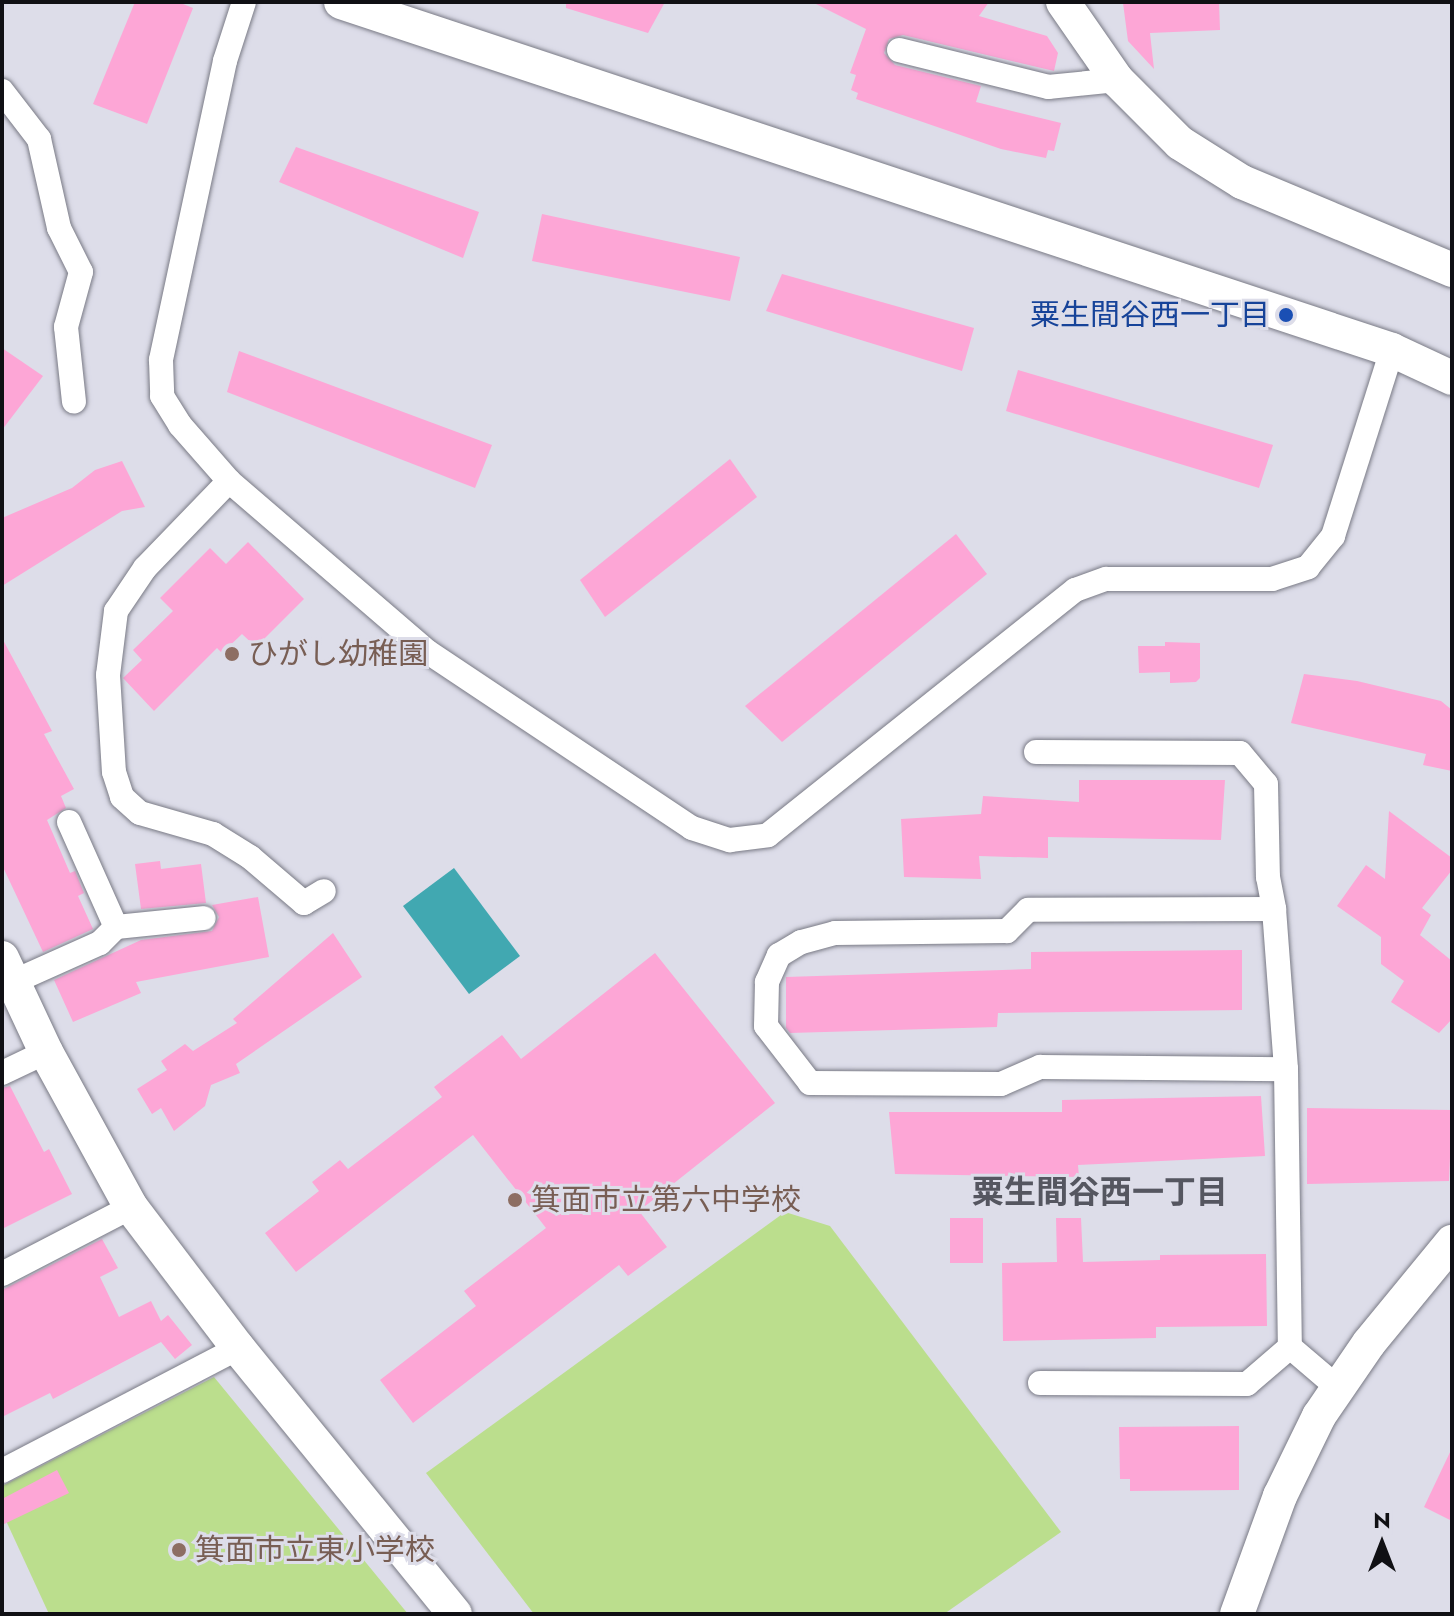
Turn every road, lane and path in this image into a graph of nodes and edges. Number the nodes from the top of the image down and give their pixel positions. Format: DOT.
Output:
graph roads {
  1 [pos="244,2"];
  2 [pos="341,2"];
  3 [pos="1067,5"];
  4 [pos="899,50"];
  5 [pos="1117,80"];
  6 [pos="2,91"];
  7 [pos="1452,270"];
  8 [pos="1392,350"];
  9 [pos="1452,378"];
  10 [pos="74,402"];
  11 [pos="229,481"];
  12 [pos="1036,752"];
  13 [pos="69,822"];
  14 [pos="324,891"];
  15 [pos="1274,909"];
  16 [pos="204,918"];
  17 [pos="116,927"];
  18 [pos="8,970"];
  19 [pos="46,1052"];
  20 [pos="1286,1069"];
  21 [pos="2,1073"];
  22 [pos="131,1207"];
  23 [pos="1452,1242"];
  24 [pos="2,1274"];
  25 [pos="1290,1347"];
  26 [pos="238,1348"];
  27 [pos="1040,1383"];
  28 [pos="1338,1388"];
  29 [pos="2,1471"];
  30 [pos="455,1614"];
  31 [pos="1237,1614"];
  1 -- 11 [label="street"];
  2 -- 8 [label="street"];
  3 -- 5 [label="street"];
  4 -- 5 [label="street"];
  5 -- 7 [label="street"];
  6 -- 10 [label="street"];
  8 -- 9 [label="street"];
  8 -- 11 [label="street"];
  11 -- 14 [label="street"];
  12 -- 15 [label="street"];
  13 -- 17 [label="street"];
  15 -- 20 [label="street"];
  15 -- 20 [label="street"];
  16 -- 17 [label="street"];
  17 -- 18 [label="street"];
  18 -- 19 [label="street"];
  19 -- 21 [label="street"];
  19 -- 22 [label="street"];
  20 -- 25 [label="street"];
  22 -- 24 [label="street"];
  22 -- 26 [label="street"];
  23 -- 28 [label="street"];
  25 -- 27 [label="street"];
  25 -- 28 [label="street"];
  26 -- 29 [label="street"];
  26 -- 30 [label="street"];
  28 -- 31 [label="street"];
}
